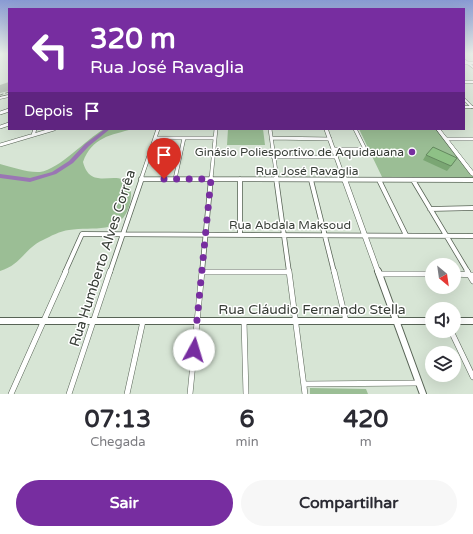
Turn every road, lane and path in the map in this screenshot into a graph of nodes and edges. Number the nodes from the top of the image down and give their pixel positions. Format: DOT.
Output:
graph roads {
  1 [pos="465,100"];
  2 [pos="473,107"];
  3 [pos="35,130"];
  4 [pos="50,130"];
  5 [pos="158,130"];
  6 [pos="216,130"];
  7 [pos="270,130"];
  8 [pos="326,130"];
  9 [pos="356,130"];
  10 [pos="439,130"];
  11 [pos="33,135"];
  12 [pos="155,138"];
  13 [pos="184,138"];
  14 [pos="215,138"];
  15 [pos="271,138"];
  16 [pos="330,139"];
  17 [pos="446,139"];
  18 [pos="473,139"];
  19 [pos="0,145"];
  20 [pos="333,149"];
  21 [pos="274,157"];
  22 [pos="336,157"];
  23 [pos="473,174"];
  24 [pos="142,179"];
  25 [pos="175,179"];
  26 [pos="211,179"];
  27 [pos="240,179"];
  28 [pos="276,180"];
  29 [pos="311,180"];
  30 [pos="344,180"];
  31 [pos="379,180"];
  32 [pos="413,180"];
  33 [pos="473,180"];
  34 [pos="430,208"];
  35 [pos="473,208"];
  36 [pos="123,234"];
  37 [pos="205,234"];
  38 [pos="240,235"];
  39 [pos="284,235"];
  40 [pos="325,235"];
  41 [pos="365,235"];
  42 [pos="406,235"];
  43 [pos="446,236"];
  44 [pos="473,236"];
  45 [pos="202,272"];
  46 [pos="288,272"];
  47 [pos="379,274"];
  48 [pos="425,274"];
  49 [pos="461,274"];
  50 [pos="471,275"];
  51 [pos="473,281"];
  52 [pos="0,321"];
  53 [pos="44,321"];
  54 [pos="94,321"];
  55 [pos="144,321"];
  56 [pos="197,321"];
  57 [pos="244,321"];
  58 [pos="295,321"];
  59 [pos="346,321"];
  60 [pos="396,321"];
  61 [pos="425,321"];
  62 [pos="461,321"];
  63 [pos="473,321"];
  64 [pos="454,338"];
  65 [pos="473,377"];
  66 [pos="419,383"];
  67 [pos="304,384"];
  68 [pos="11,394"];
  69 [pos="70,394"];
  70 [pos="127,394"];
  71 [pos="190,394"];
  72 [pos="246,394"];
  73 [pos="305,394"];
  74 [pos="423,394"];
  1 -- 2 [label="street"];
  3 -- 11 [label="street"];
  4 -- 11 [label="street"];
  5 -- 12 [label="street, Rua Humberto Alves Corrêa"];
  6 -- 14 [label="street"];
  7 -- 15 [label="street"];
  8 -- 16 [label="street"];
  9 -- 20 [label="street"];
  10 -- 17 [label="main road"];
  11 -- 19 [label="street"];
  12 -- 13 [label="street"];
  12 -- 24 [label="street, Rua Humberto Alves Corrêa"];
  13 -- 14 [label="street"];
  13 -- 25 [label="street"];
  14 -- 26 [label="street"];
  15 -- 16 [label="street"];
  15 -- 21 [label="street"];
  16 -- 20 [label="street"];
  17 -- 18 [label="street"];
  17 -- 23 [label="main road"];
  20 -- 22 [label="street"];
  21 -- 22 [label="street"];
  21 -- 28 [label="street"];
  22 -- 30 [label="street"];
  24 -- 25 [label="street, Rua José Ravaglia"];
  24 -- 36 [label="street, Rua Humberto Alves Corrêa"];
  25 -- 26 [label="street, Rua José Ravaglia"];
  26 -- 27 [label="street, Rua José Ravaglia"];
  26 -- 37 [label="street"];
  27 -- 28 [label="street, Rua José Ravaglia"];
  27 -- 38 [label="street"];
  28 -- 29 [label="street, Rua José Ravaglia"];
  28 -- 39 [label="street"];
  29 -- 30 [label="street, Rua José Ravaglia"];
  29 -- 40 [label="street"];
  30 -- 31 [label="street, Rua José Ravaglia"];
  30 -- 41 [label="street"];
  31 -- 32 [label="street, Rua José Ravaglia"];
  31 -- 42 [label="street"];
  32 -- 33 [label="street, Rua José Ravaglia"];
  32 -- 34 [label="street"];
  34 -- 35 [label="street"];
  34 -- 43 [label="street"];
  36 -- 37 [label="street, Rua Abdala Maksoud"];
  36 -- 53 [label="street, Rua Abdala Maksoud"];
  36 -- 54 [label="street, Rua Humberto Alves Corrêa"];
  37 -- 38 [label="street, Rua Abdala Maksoud"];
  37 -- 45 [label="street"];
  38 -- 39 [label="street, Rua Abdala Maksoud"];
  39 -- 40 [label="street, Rua Abdala Maksoud"];
  39 -- 46 [label="street"];
  40 -- 41 [label="street, Rua Abdala Maksoud"];
  40 -- 59 [label="street"];
  41 -- 42 [label="street, Rua Abdala Maksoud"];
  41 -- 47 [label="street"];
  42 -- 43 [label="street, Rua Abdala Maksoud"];
  43 -- 44 [label="street, Rua Abdala Maksoud"];
  43 -- 50 [label="street"];
  45 -- 46 [label="street"];
  45 -- 56 [label="street"];
  46 -- 58 [label="street"];
  47 -- 48 [label="street"];
  47 -- 60 [label="street"];
  49 -- 50 [label="street"];
  50 -- 51 [label="street"];
  52 -- 53 [label="street, Rua Cláudio Fernando Stella"];
  53 -- 54 [label="street, Rua Cláudio Fernando Stella"];
  53 -- 68 [label="street"];
  54 -- 55 [label="street, Rua Cláudio Fernando Stella"];
  54 -- 69 [label="street, Rua Humberto Alves Corrêa"];
  55 -- 56 [label="street, Rua Cláudio Fernando Stella"];
  55 -- 70 [label="street"];
  56 -- 57 [label="street, Rua Cláudio Fernando Stella"];
  56 -- 71 [label="street"];
  57 -- 58 [label="street, Rua Cláudio Fernando Stella"];
  57 -- 72 [label="street"];
  58 -- 59 [label="street, Rua Cláudio Fernando Stella"];
  58 -- 67 [label="street"];
  59 -- 60 [label="street, Rua Cláudio Fernando Stella"];
  60 -- 61 [label="street, Rua Cláudio Fernando Stella"];
  60 -- 66 [label="street"];
  62 -- 63 [label="street"];
  64 -- 65 [label="street"];
  66 -- 67 [label="street"];
  66 -- 74 [label="street"];
  67 -- 73 [label="street"];
}
